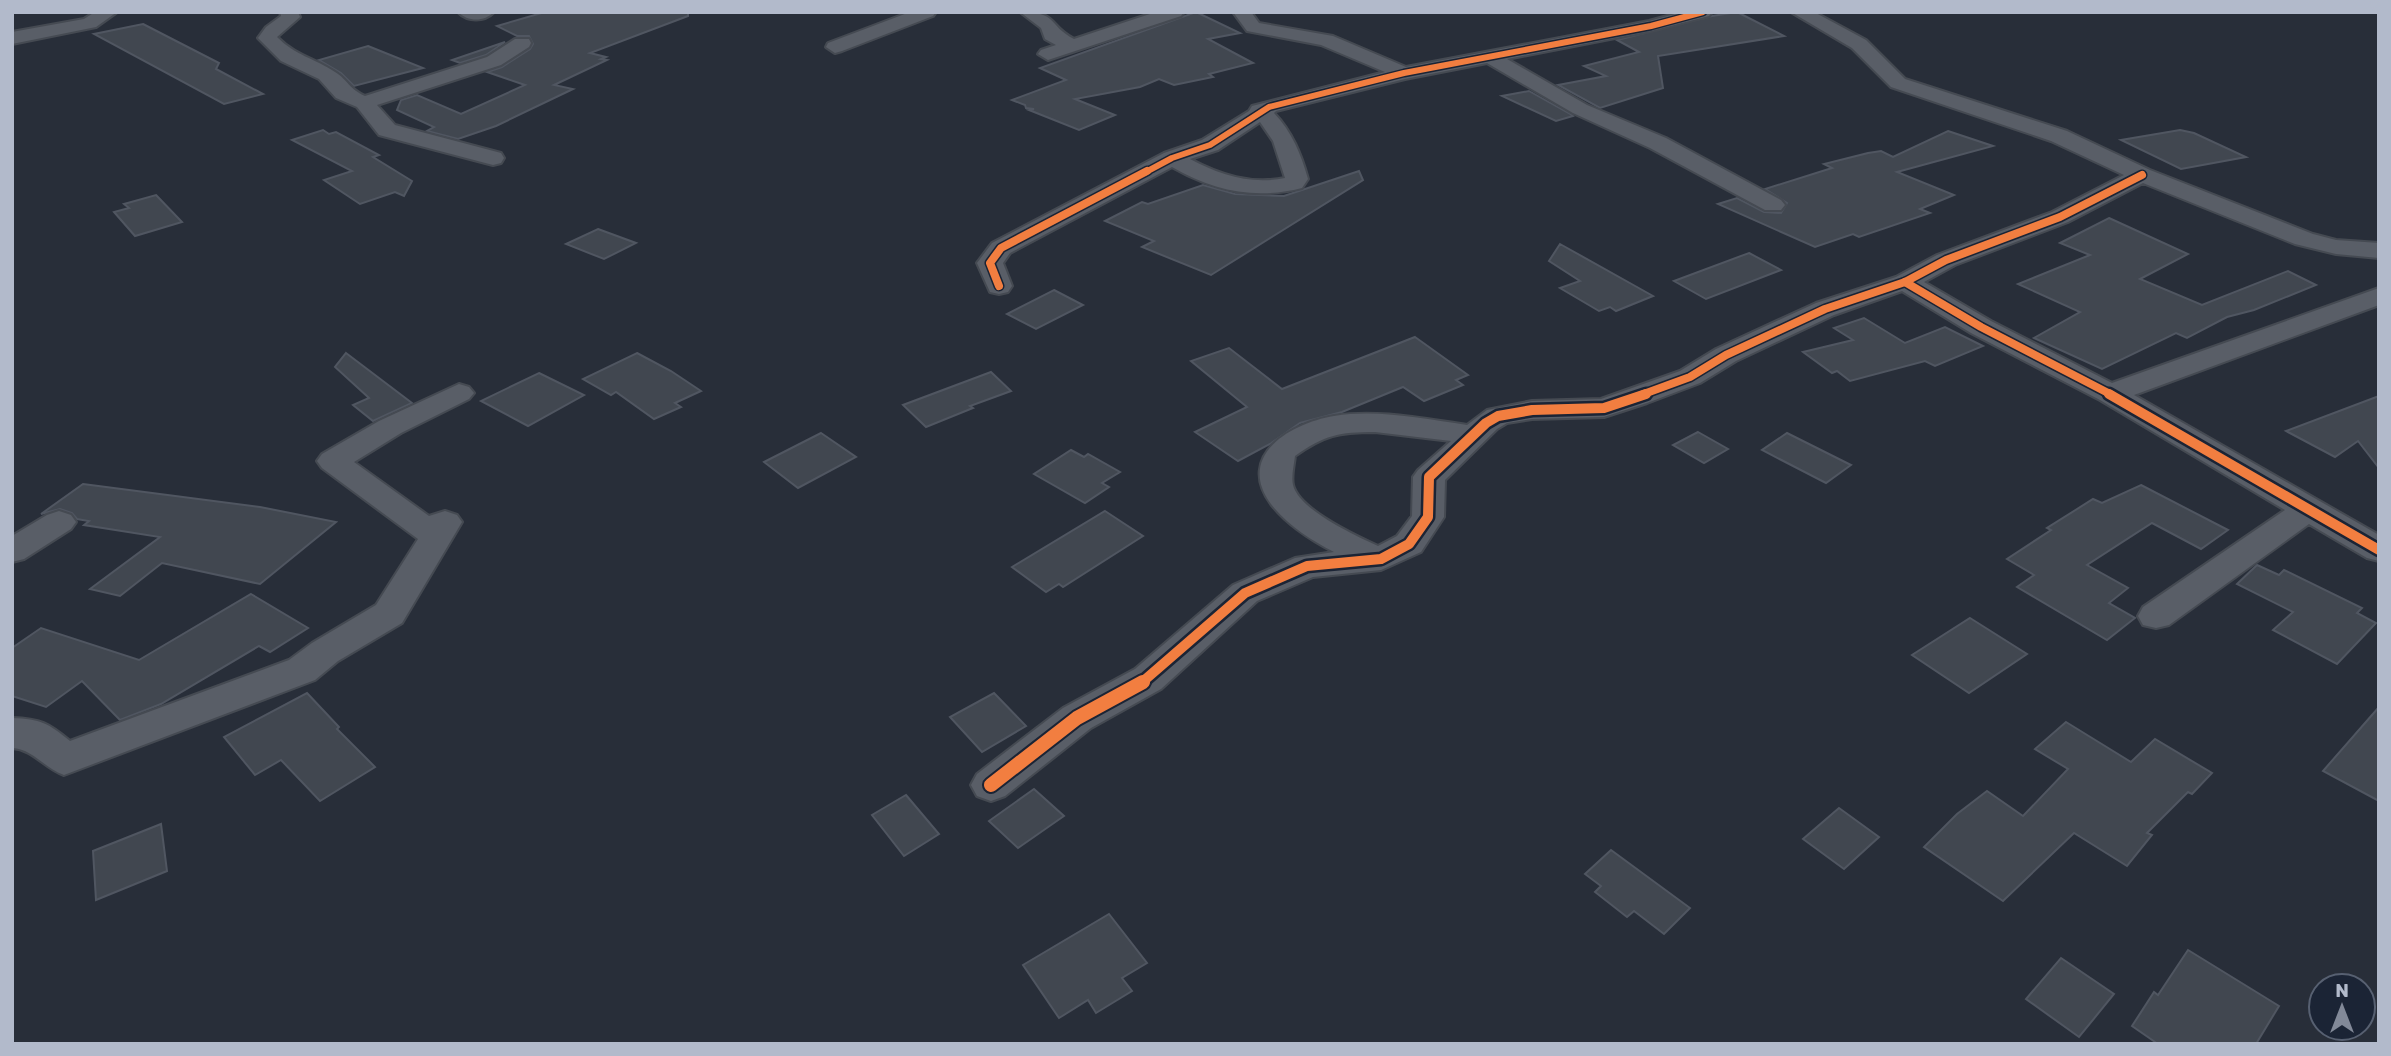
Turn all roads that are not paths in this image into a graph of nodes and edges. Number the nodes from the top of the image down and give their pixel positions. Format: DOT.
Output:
graph roads {
  1 [pos="108,12"];
  2 [pos="289,12"];
  3 [pos="467,12"];
  4 [pos="485,12"];
  5 [pos="927,12"];
  6 [pos="1029,12"];
  7 [pos="1175,12"];
  8 [pos="1242,12"];
  9 [pos="1703,12"];
  10 [pos="1800,12"];
  11 [pos="12,38"];
  12 [pos="522,43"];
  13 [pos="1072,46"];
  14 [pos="835,47"];
  15 [pos="1048,54"];
  16 [pos="1490,57"];
  17 [pos="1404,73"];
  18 [pos="364,103"];
  19 [pos="1259,110"];
  20 [pos="493,158"];
  21 [pos="1172,158"];
  22 [pos="2142,175"];
  23 [pos="1773,205"];
  24 [pos="2376,255"];
  25 [pos="1905,282"];
  26 [pos="999,286"];
  27 [pos="2379,296"];
  28 [pos="459,393"];
  29 [pos="2110,394"];
  30 [pos="1474,435"];
  31 [pos="2307,510"];
  32 [pos="59,522"];
  33 [pos="2379,550"];
  34 [pos="12,551"];
  35 [pos="1381,559"];
  36 [pos="2156,616"];
  37 [pos="12,733"];
  38 [pos="992,785"];
  1 -- 11 [label="street"];
  2 -- 18 [label="street"];
  3 -- 4 [label="street"];
  5 -- 14 [label="street"];
  6 -- 13 [label="street"];
  7 -- 13 [label="street"];
  8 -- 17 [label="street"];
  9 -- 16 [label="street"];
  10 -- 22 [label="street"];
  12 -- 18 [label="street"];
  13 -- 15 [label="street"];
  16 -- 17 [label="street"];
  16 -- 23 [label="street"];
  17 -- 19 [label="street"];
  18 -- 20 [label="street"];
  19 -- 21 [label="street"];
  19 -- 21 [label="street"];
  21 -- 26 [label="street"];
  22 -- 24 [label="street"];
  22 -- 25 [label="street"];
  25 -- 29 [label="street"];
  25 -- 30 [label="street"];
  27 -- 29 [label="street"];
  28 -- 37 [label="street"];
  29 -- 31 [label="street"];
  30 -- 35 [label="street"];
  30 -- 35 [label="street"];
  31 -- 33 [label="street"];
  31 -- 36 [label="street"];
  32 -- 34 [label="street"];
  35 -- 38 [label="street"];
}
